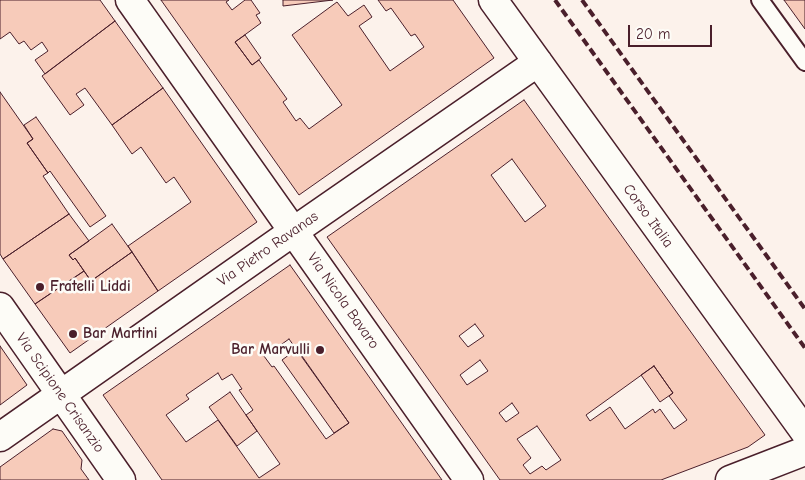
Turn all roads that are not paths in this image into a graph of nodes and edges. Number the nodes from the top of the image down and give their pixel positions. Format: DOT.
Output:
graph roads {
  1 [pos="130,0"];
  2 [pos="493,0"];
  3 [pos="760,0"];
  4 [pos="538,62"];
  5 [pos="805,62"];
  6 [pos="294,231"];
  7 [pos="0,307"];
  8 [pos="60,394"];
  9 [pos="805,432"];
  10 [pos="0,437"];
  11 [pos="805,451"];
  12 [pos="121,480"];
  13 [pos="469,480"];
  14 [pos="730,480"];
  1 -- 6 [label="street, Via Nicola Bavaro"];
  2 -- 4 [label="street, Corso Italia"];
  3 -- 5 [label="lane"];
  4 -- 6 [label="street, Via Pietro Ravanas"];
  4 -- 9 [label="street, Corso Italia"];
  6 -- 8 [label="street, Via Pietro Ravanas"];
  6 -- 13 [label="street, Via Nicola Bavaro"];
  7 -- 8 [label="street, Via Scipione Crisanzio"];
  8 -- 10 [label="street, Via Pietro Ravanas"];
  8 -- 12 [label="street, Via Scipione Crisanzio"];
  11 -- 14 [label="street"];
}
